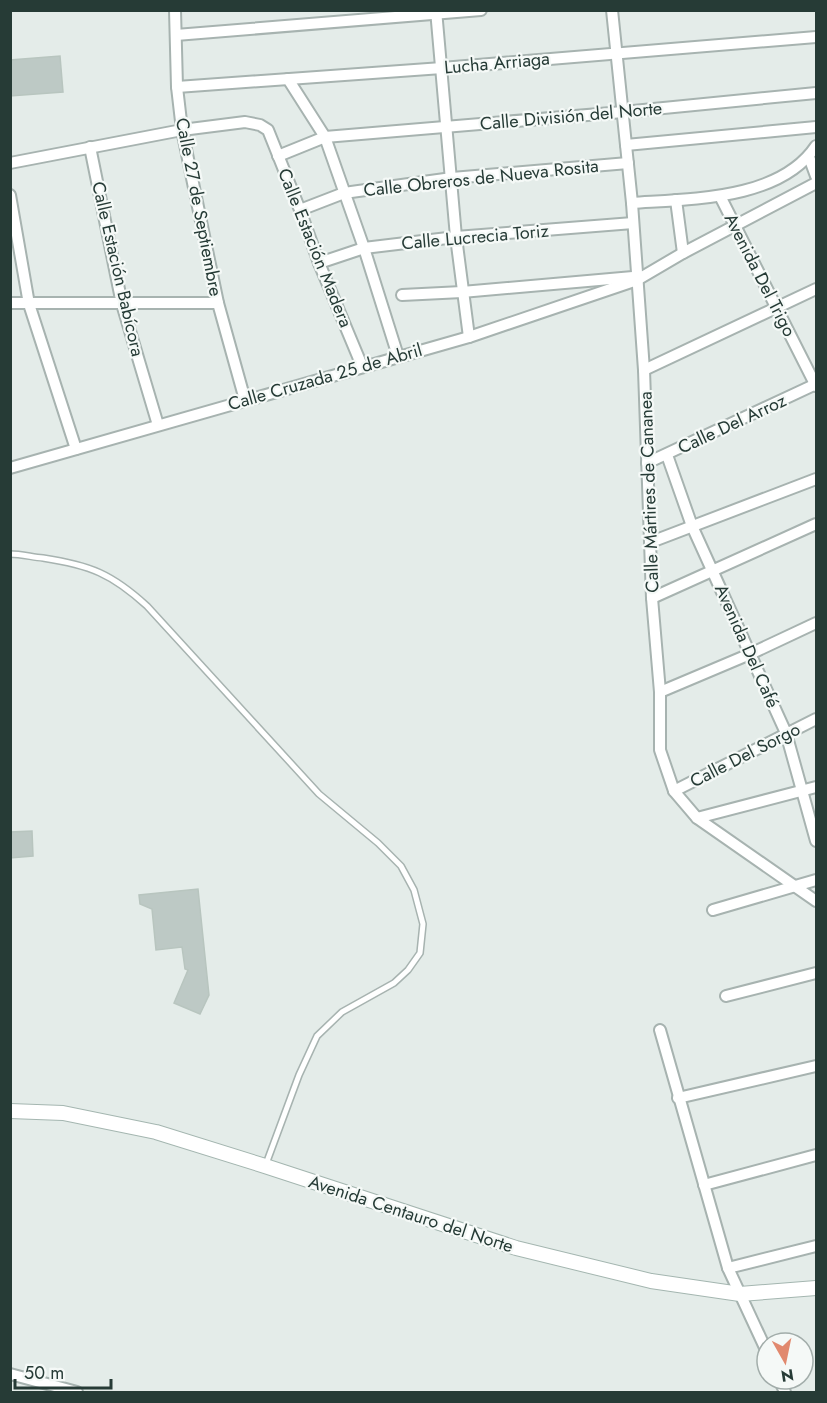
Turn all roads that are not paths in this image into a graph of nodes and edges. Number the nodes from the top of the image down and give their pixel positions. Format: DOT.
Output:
graph roads {
  1 [pos="175,10"];
  2 [pos="481,10"];
  3 [pos="612,10"];
  4 [pos="436,13"];
  5 [pos="176,35"];
  6 [pos="816,37"];
  7 [pos="616,52"];
  8 [pos="442,68"];
  9 [pos="288,79"];
  10 [pos="177,87"];
  11 [pos="816,93"];
  12 [pos="623,112"];
  13 [pos="447,127"];
  14 [pos="816,127"];
  15 [pos="182,130"];
  16 [pos="326,137"];
  17 [pos="626,145"];
  18 [pos="816,146"];
  19 [pos="90,147"];
  20 [pos="278,156"];
  21 [pos="809,157"];
  22 [pos="10,163"];
  23 [pos="628,164"];
  24 [pos="816,176"];
  25 [pos="452,178"];
  26 [pos="816,183"];
  27 [pos="344,193"];
  28 [pos="10,195"];
  29 [pos="720,196"];
  30 [pos="676,200"];
  31 [pos="632,203"];
  32 [pos="300,210"];
  33 [pos="633,223"];
  34 [pos="735,225"];
  35 [pos="456,237"];
  36 [pos="364,248"];
  37 [pos="683,253"];
  38 [pos="319,263"];
  39 [pos="637,278"];
  40 [pos="816,289"];
  41 [pos="462,292"];
  42 [pos="402,295"];
  43 [pos="10,303"];
  44 [pos="218,303"];
  45 [pos="29,304"];
  46 [pos="122,304"];
  47 [pos="777,308"];
  48 [pos="469,336"];
  49 [pos="398,356"];
  50 [pos="362,366"];
  51 [pos="644,370"];
  52 [pos="816,385"];
  53 [pos="245,400"];
  54 [pos="158,425"];
  55 [pos="76,449"];
  56 [pos="667,455"];
  57 [pos="647,463"];
  58 [pos="10,468"];
  59 [pos="816,478"];
  60 [pos="816,524"];
  61 [pos="692,526"];
  62 [pos="651,542"];
  63 [pos="10,554"];
  64 [pos="714,572"];
  65 [pos="652,598"];
  66 [pos="816,623"];
  67 [pos="750,654"];
  68 [pos="660,692"];
  69 [pos="816,719"];
  70 [pos="786,733"];
  71 [pos="816,786"];
  72 [pos="674,791"];
  73 [pos="802,791"];
  74 [pos="697,818"];
  75 [pos="816,841"];
  76 [pos="816,880"];
  77 [pos="796,886"];
  78 [pos="816,902"];
  79 [pos="713,910"];
  80 [pos="816,973"];
  81 [pos="726,996"];
  82 [pos="660,1030"];
  83 [pos="816,1065"];
  84 [pos="678,1098"];
  85 [pos="10,1111"];
  86 [pos="816,1155"];
  87 [pos="266,1166"];
  88 [pos="704,1185"];
  89 [pos="816,1246"];
  90 [pos="728,1268"];
  91 [pos="816,1288"];
  92 [pos="740,1294"];
  93 [pos="757,1331"];
  94 [pos="10,1374"];
  95 [pos="77,1392"];
  1 -- 5 [label="street, Calle 27 de Septiembre"];
  2 -- 4 [label="street"];
  3 -- 7 [label="street, Calle Mártires de Cananea"];
  4 -- 5 [label="street"];
  4 -- 8 [label="street"];
  5 -- 10 [label="street, Calle 27 de Septiembre"];
  6 -- 7 [label="street, Lucha Arriaga"];
  7 -- 8 [label="street, Lucha Arriaga"];
  7 -- 12 [label="street, Calle Mártires de Cananea"];
  8 -- 9 [label="street, Lucha Arriaga"];
  8 -- 13 [label="street"];
  9 -- 10 [label="street, Lucha Arriaga"];
  9 -- 16 [label="street"];
  10 -- 15 [label="street, Calle 27 de Septiembre"];
  11 -- 12 [label="street, Calle División del Norte"];
  12 -- 13 [label="street, Calle División del Norte"];
  12 -- 17 [label="street, Calle Mártires de Cananea"];
  13 -- 16 [label="street, Calle División del Norte"];
  13 -- 25 [label="street"];
  14 -- 17 [label="street"];
  15 -- 19 [label="street"];
  15 -- 20 [label="street, Calle Estación Madera"];
  15 -- 44 [label="street, Calle 27 de Septiembre"];
  16 -- 20 [label="street, Calle División del Norte"];
  16 -- 27 [label="street"];
  17 -- 23 [label="street, Calle Mártires de Cananea"];
  18 -- 21 [label="street"];
  19 -- 22 [label="street"];
  19 -- 46 [label="street, Calle Estación Babícora"];
  20 -- 32 [label="street, Calle Estación Madera"];
  21 -- 24 [label="street"];
  21 -- 29 [label="street"];
  23 -- 25 [label="street, Calle Obreros de Nueva Rosita"];
  23 -- 31 [label="street, Calle Mártires de Cananea"];
  25 -- 27 [label="street, Calle Obreros de Nueva Rosita"];
  25 -- 35 [label="street"];
  26 -- 34 [label="street"];
  27 -- 32 [label="street, Calle Obreros de Nueva Rosita"];
  27 -- 36 [label="street"];
  28 -- 45 [label="street"];
  29 -- 30 [label="street"];
  29 -- 34 [label="street, Avenida Del Trigo"];
  30 -- 31 [label="street"];
  30 -- 37 [label="street"];
  31 -- 33 [label="street, Calle Mártires de Cananea"];
  32 -- 38 [label="street, Calle Estación Madera"];
  33 -- 35 [label="street, Calle Lucrecia Toriz"];
  33 -- 39 [label="street, Calle Mártires de Cananea"];
  34 -- 37 [label="street"];
  34 -- 47 [label="street, Avenida Del Trigo"];
  35 -- 36 [label="street, Calle Lucrecia Toriz"];
  35 -- 41 [label="street"];
  36 -- 38 [label="street, Calle Lucrecia Toriz"];
  36 -- 49 [label="street"];
  37 -- 39 [label="street"];
  38 -- 50 [label="street, Calle Estación Madera"];
  39 -- 41 [label="street"];
  39 -- 48 [label="street, Calle Cruzada 25 de Abril"];
  39 -- 51 [label="street, Calle Mártires de Cananea"];
  40 -- 47 [label="street"];
  41 -- 42 [label="street"];
  41 -- 48 [label="street"];
  43 -- 45 [label="street"];
  44 -- 46 [label="street"];
  44 -- 53 [label="street, Calle 27 de Septiembre"];
  45 -- 46 [label="street"];
  45 -- 55 [label="street"];
  46 -- 54 [label="street, Calle Estación Babícora"];
  47 -- 51 [label="street"];
  47 -- 52 [label="street, Avenida Del Trigo"];
  48 -- 49 [label="street, Calle Cruzada 25 de Abril"];
  49 -- 50 [label="street, Calle Cruzada 25 de Abril"];
  50 -- 53 [label="street, Calle Cruzada 25 de Abril"];
  51 -- 57 [label="street, Calle Mártires de Cananea"];
  52 -- 56 [label="street, Calle Del Arroz"];
  53 -- 54 [label="street, Calle Cruzada 25 de Abril"];
  54 -- 55 [label="street, Calle Cruzada 25 de Abril"];
  55 -- 58 [label="street, Calle Cruzada 25 de Abril"];
  56 -- 57 [label="street, Calle Del Arroz"];
  56 -- 61 [label="street, Avenida Del Café"];
  57 -- 62 [label="street, Calle Mártires de Cananea"];
  59 -- 61 [label="street"];
  60 -- 64 [label="street"];
  61 -- 62 [label="street"];
  61 -- 64 [label="street, Avenida Del Café"];
  62 -- 65 [label="street, Calle Mártires de Cananea"];
  63 -- 87 [label="lane"];
  64 -- 65 [label="street"];
  64 -- 67 [label="street, Avenida Del Café"];
  65 -- 68 [label="street, Calle Mártires de Cananea"];
  66 -- 67 [label="street"];
  67 -- 68 [label="street"];
  67 -- 70 [label="street, Avenida Del Café"];
  68 -- 72 [label="street, Calle Mártires de Cananea"];
  69 -- 70 [label="street, Calle Del Sorgo"];
  70 -- 72 [label="street, Calle Del Sorgo"];
  70 -- 73 [label="street, Avenida Del Café"];
  71 -- 73 [label="street"];
  72 -- 74 [label="street, Calle Mártires de Cananea"];
  73 -- 74 [label="street"];
  73 -- 75 [label="street, Avenida Del Café"];
  74 -- 77 [label="street, Calle Mártires de Cananea"];
  76 -- 77 [label="street"];
  77 -- 78 [label="street, Calle Mártires de Cananea"];
  77 -- 79 [label="street"];
  80 -- 81 [label="street"];
  82 -- 84 [label="street"];
  83 -- 84 [label="street"];
  84 -- 88 [label="street"];
  85 -- 87 [label="main road, Avenida Centauro del Norte"];
  86 -- 88 [label="street"];
  87 -- 92 [label="main road, Avenida Centauro del Norte"];
  88 -- 90 [label="street"];
  89 -- 90 [label="street"];
  90 -- 92 [label="street"];
  91 -- 92 [label="main road, Avenida Centauro del Norte"];
  92 -- 93 [label="street"];
  94 -- 95 [label="street"];
}
